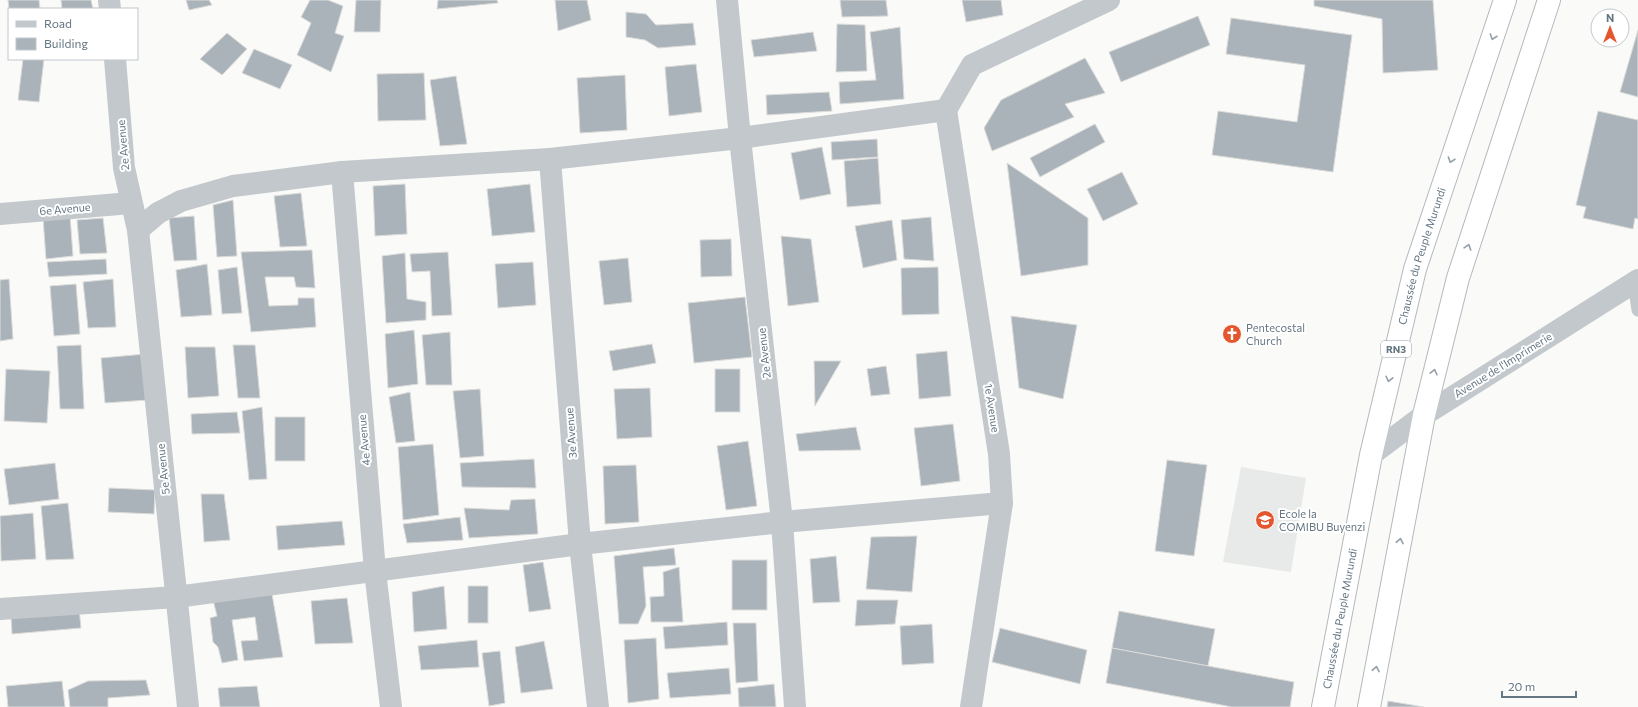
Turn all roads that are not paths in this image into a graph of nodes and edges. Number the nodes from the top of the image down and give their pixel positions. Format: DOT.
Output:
graph roads {
  1 [pos="727,0"];
  2 [pos="1109,0"];
  3 [pos="1506,0"];
  4 [pos="1549,0"];
  5 [pos="115,60"];
  6 [pos="946,110"];
  7 [pos="740,138"];
  8 [pos="550,159"];
  9 [pos="342,172"];
  10 [pos="131,203"];
  11 [pos="0,214"];
  12 [pos="138,230"];
  13 [pos="1636,281"];
  14 [pos="1638,310"];
  15 [pos="1424,415"];
  16 [pos="1371,455"];
  17 [pos="1002,504"];
  18 [pos="782,522"];
  19 [pos="580,544"];
  20 [pos="375,571"];
  21 [pos="176,597"];
  22 [pos="0,609"];
  23 [pos="188,707"];
  24 [pos="391,707"];
  25 [pos="598,707"];
  26 [pos="795,707"];
  27 [pos="971,707"];
  28 [pos="1323,707"];
  29 [pos="1369,707"];
  1 -- 7 [label="street, 2e Avenue"];
  2 -- 6 [label="street"];
  3 -- 16 [label="highway, Chaussée du Peuple Murundi / RN3, one-way"];
  15 -- 4 [label="highway, one-way"];
  5 -- 10 [label="street, 2e Avenue"];
  6 -- 7 [label="street"];
  6 -- 17 [label="street, 1e Avenue"];
  7 -- 8 [label="street"];
  7 -- 18 [label="street, 2e Avenue"];
  8 -- 9 [label="street"];
  8 -- 19 [label="street, 3e Avenue"];
  9 -- 12 [label="street"];
  9 -- 20 [label="street, 4e Avenue"];
  10 -- 11 [label="street, 6e Avenue"];
  10 -- 12 [label="street, 2e Avenue"];
  12 -- 21 [label="street, 5e Avenue"];
  13 -- 14 [label="lane"];
  13 -- 15 [label="street, Avenue de l'Imprimerie"];
  15 -- 16 [label="street, Avenue de l'Imprimerie"];
  29 -- 15 [label="highway, one-way"];
  16 -- 28 [label="highway, Chaussée du Peuple Murundi / RN3"];
  17 -- 18 [label="street"];
  17 -- 27 [label="street, 1e Avenue"];
  18 -- 19 [label="street"];
  18 -- 26 [label="street, 2e Avenue"];
  19 -- 20 [label="street"];
  19 -- 25 [label="street, 3e Avenue"];
  20 -- 21 [label="street"];
  20 -- 24 [label="street, 4e Avenue"];
  21 -- 22 [label="street"];
  21 -- 23 [label="street, 5e Avenue"];
}
